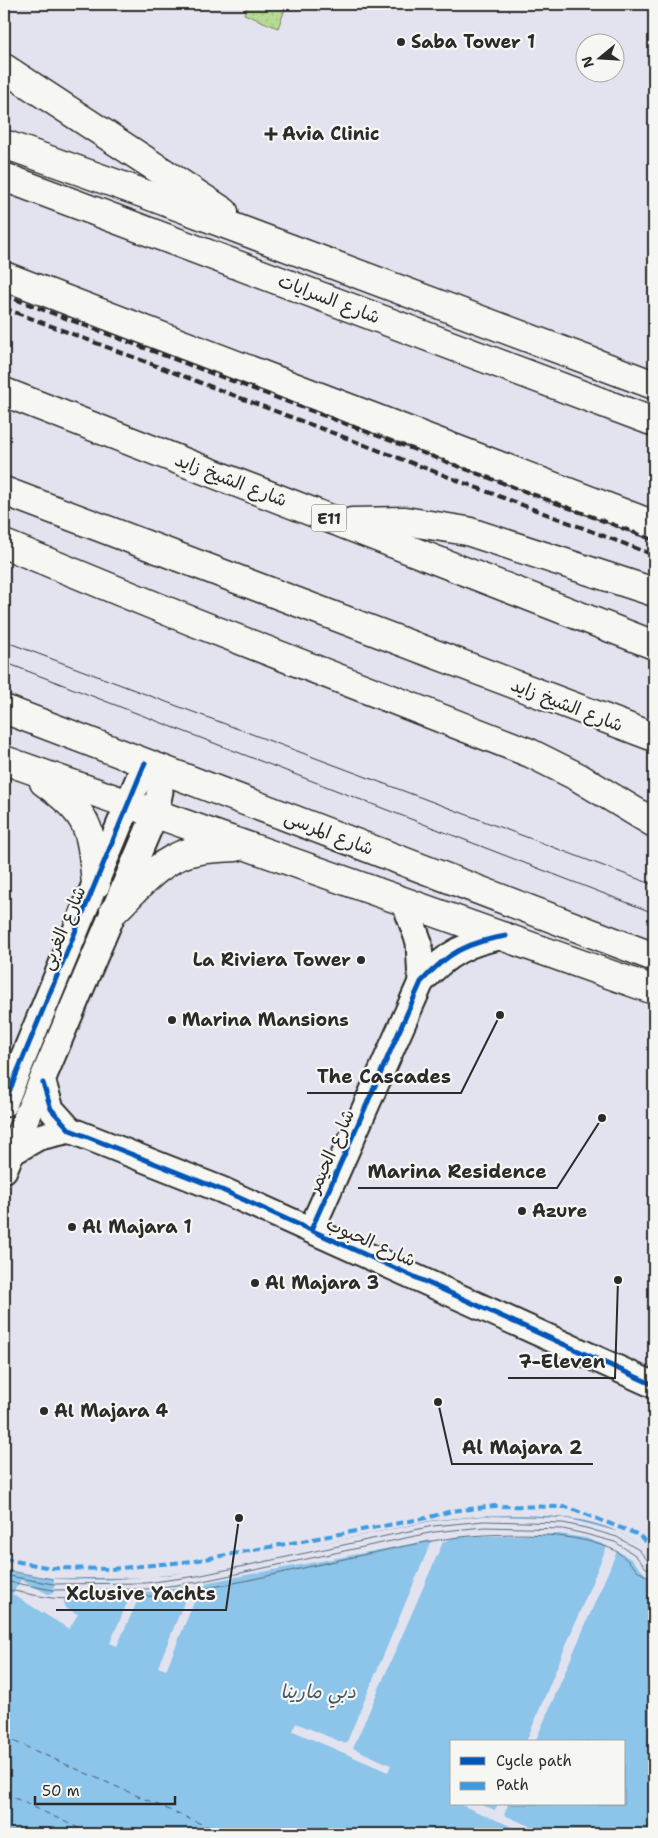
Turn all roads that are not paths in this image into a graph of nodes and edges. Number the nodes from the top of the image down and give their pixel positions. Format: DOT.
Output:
graph roads {
  1 [pos="4,68"];
  2 [pos="4,144"];
  3 [pos="4,177"];
  4 [pos="272,243"];
  5 [pos="4,276"];
  6 [pos="654,385"];
  7 [pos="4,392"];
  8 [pos="654,422"];
  9 [pos="4,491"];
  10 [pos="342,522"];
  11 [pos="654,525"];
  12 [pos="4,544"];
  13 [pos="654,592"];
  14 [pos="654,645"];
  15 [pos="4,710"];
  16 [pos="654,737"];
  17 [pos="13,763"];
  18 [pos="150,765"];
  19 [pos="130,805"];
  20 [pos="155,814"];
  21 [pos="654,823"];
  22 [pos="245,846"];
  23 [pos="96,884"];
  24 [pos="404,901"];
  25 [pos="114,911"];
  26 [pos="506,936"];
  27 [pos="654,957"];
  28 [pos="421,982"];
  29 [pos="654,990"];
  30 [pos="11,1074"];
  31 [pos="42,1083"];
  32 [pos="4,1104"];
  33 [pos="70,1130"];
  34 [pos="7,1161"];
  35 [pos="311,1230"];
  36 [pos="654,1385"];
  1 -- 4 [label="main road, شارع السرايات"];
  2 -- 4 [label="main road, شارع السرايات"];
  3 -- 8 [label="main road, شارع السرايات"];
  4 -- 6 [label="main road, شارع السرايات"];
  5 -- 11 [label="main road"];
  7 -- 10 [label="main road, شارع الشيخ زايد / E11"];
  9 -- 16 [label="main road, شارع الشيخ زايد"];
  10 -- 13 [label="main road"];
  10 -- 14 [label="main road, شارع الشيخ زايد / E11"];
  12 -- 21 [label="main road"];
  15 -- 18 [label="main road, شارع المرسى"];
  17 -- 19 [label="main road"];
  17 -- 23 [label="main road"];
  18 -- 19 [label="street, شارع الغربى"];
  18 -- 20 [label="street"];
  18 -- 27 [label="main road, شارع المرسى"];
  19 -- 20 [label="main road"];
  19 -- 23 [label="street, شارع الغربى"];
  20 -- 22 [label="main road"];
  20 -- 25 [label="street"];
  22 -- 24 [label="main road"];
  22 -- 25 [label="main road"];
  23 -- 30 [label="street, شارع الغربى"];
  24 -- 26 [label="main road"];
  24 -- 28 [label="street, شارع الحيمر"];
  25 -- 31 [label="street"];
  26 -- 28 [label="street, شارع الحيمر"];
  26 -- 29 [label="main road"];
  28 -- 35 [label="street, شارع الحيمر"];
  30 -- 32 [label="street, شارع الغربى"];
  31 -- 33 [label="street, شارع الحبوب"];
  31 -- 34 [label="street"];
  33 -- 34 [label="street"];
  33 -- 35 [label="street, شارع الحبوب"];
  35 -- 36 [label="street, شارع الحبوب"];
}
